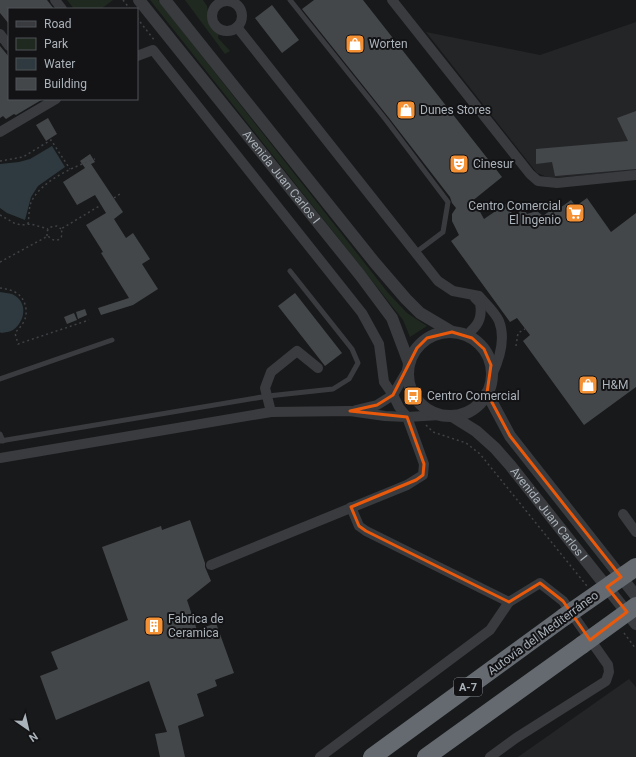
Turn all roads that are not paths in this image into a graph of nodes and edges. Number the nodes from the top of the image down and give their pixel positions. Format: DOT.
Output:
graph roads {
  1 [pos="55,0"];
  2 [pos="139,0"];
  3 [pos="165,0"];
  4 [pos="228,0"];
  5 [pos="290,0"];
  6 [pos="392,0"];
  7 [pos="241,3"];
  8 [pos="212,4"];
  9 [pos="61,8"];
  10 [pos="237,27"];
  11 [pos="0,34"];
  12 [pos="8,45"];
  13 [pos="138,56"];
  14 [pos="53,100"];
  15 [pos="0,132"];
  16 [pos="636,175"];
  17 [pos="415,253"];
  18 [pos="290,271"];
  19 [pos="467,293"];
  20 [pos="471,331"];
  21 [pos="452,332"];
  22 [pos="112,340"];
  23 [pos="408,366"];
  24 [pos="318,368"];
  25 [pos="492,375"];
  26 [pos="0,379"];
  27 [pos="487,393"];
  28 [pos="393,395"];
  29 [pos="268,396"];
  30 [pos="350,411"];
  31 [pos="271,412"];
  32 [pos="446,416"];
  33 [pos="407,417"];
  34 [pos="0,434"];
  35 [pos="1,441"];
  36 [pos="0,458"];
  37 [pos="351,507"];
  38 [pos="622,514"];
  39 [pos="636,532"];
  40 [pos="211,565"];
  41 [pos="636,567"];
  42 [pos="636,596"];
  43 [pos="509,602"];
  44 [pos="636,606"];
  45 [pos="636,624"];
  46 [pos="320,757"];
  47 [pos="372,757"];
  48 [pos="426,757"];
  49 [pos="490,757"];
  1 -- 9 [label="street"];
  2 -- 23 [label="street, Avenida Juan Carlos I"];
  3 -- 21 [label="street"];
  4 -- 7 [label="street"];
  4 -- 8 [label="street"];
  5 -- 17 [label="lane"];
  6 -- 16 [label="street"];
  7 -- 10 [label="street"];
  8 -- 10 [label="street"];
  10 -- 17 [label="street"];
  11 -- 12 [label="street"];
  13 -- 28 [label="street"];
  14 -- 15 [label="street"];
  17 -- 19 [label="street"];
  18 -- 29 [label="lane"];
  19 -- 20 [label="street"];
  19 -- 25 [label="street"];
  21 -- 23 [label="street"];
  21 -- 25 [label="street"];
  22 -- 26 [label="lane"];
  23 -- 28 [label="street"];
  23 -- 32 [label="street"];
  24 -- 29 [label="street"];
  25 -- 27 [label="street"];
  27 -- 32 [label="street"];
  27 -- 42 [label="street"];
  28 -- 30 [label="street"];
  28 -- 33 [label="street"];
  29 -- 31 [label="street"];
  29 -- 35 [label="lane"];
  30 -- 31 [label="street"];
  30 -- 33 [label="street"];
  31 -- 36 [label="street"];
  32 -- 33 [label="street"];
  32 -- 45 [label="street, Avenida Juan Carlos I"];
  33 -- 37 [label="street"];
  34 -- 35 [label="lane"];
  37 -- 40 [label="street"];
  37 -- 43 [label="street"];
  38 -- 39 [label="street"];
  41 -- 47 [label="highway, Autovía del Mediterráneo / A-7, bridge"];
  43 -- 46 [label="street"];
  43 -- 49 [label="street"];
  44 -- 48 [label="highway, A-7, bridge"];
}
